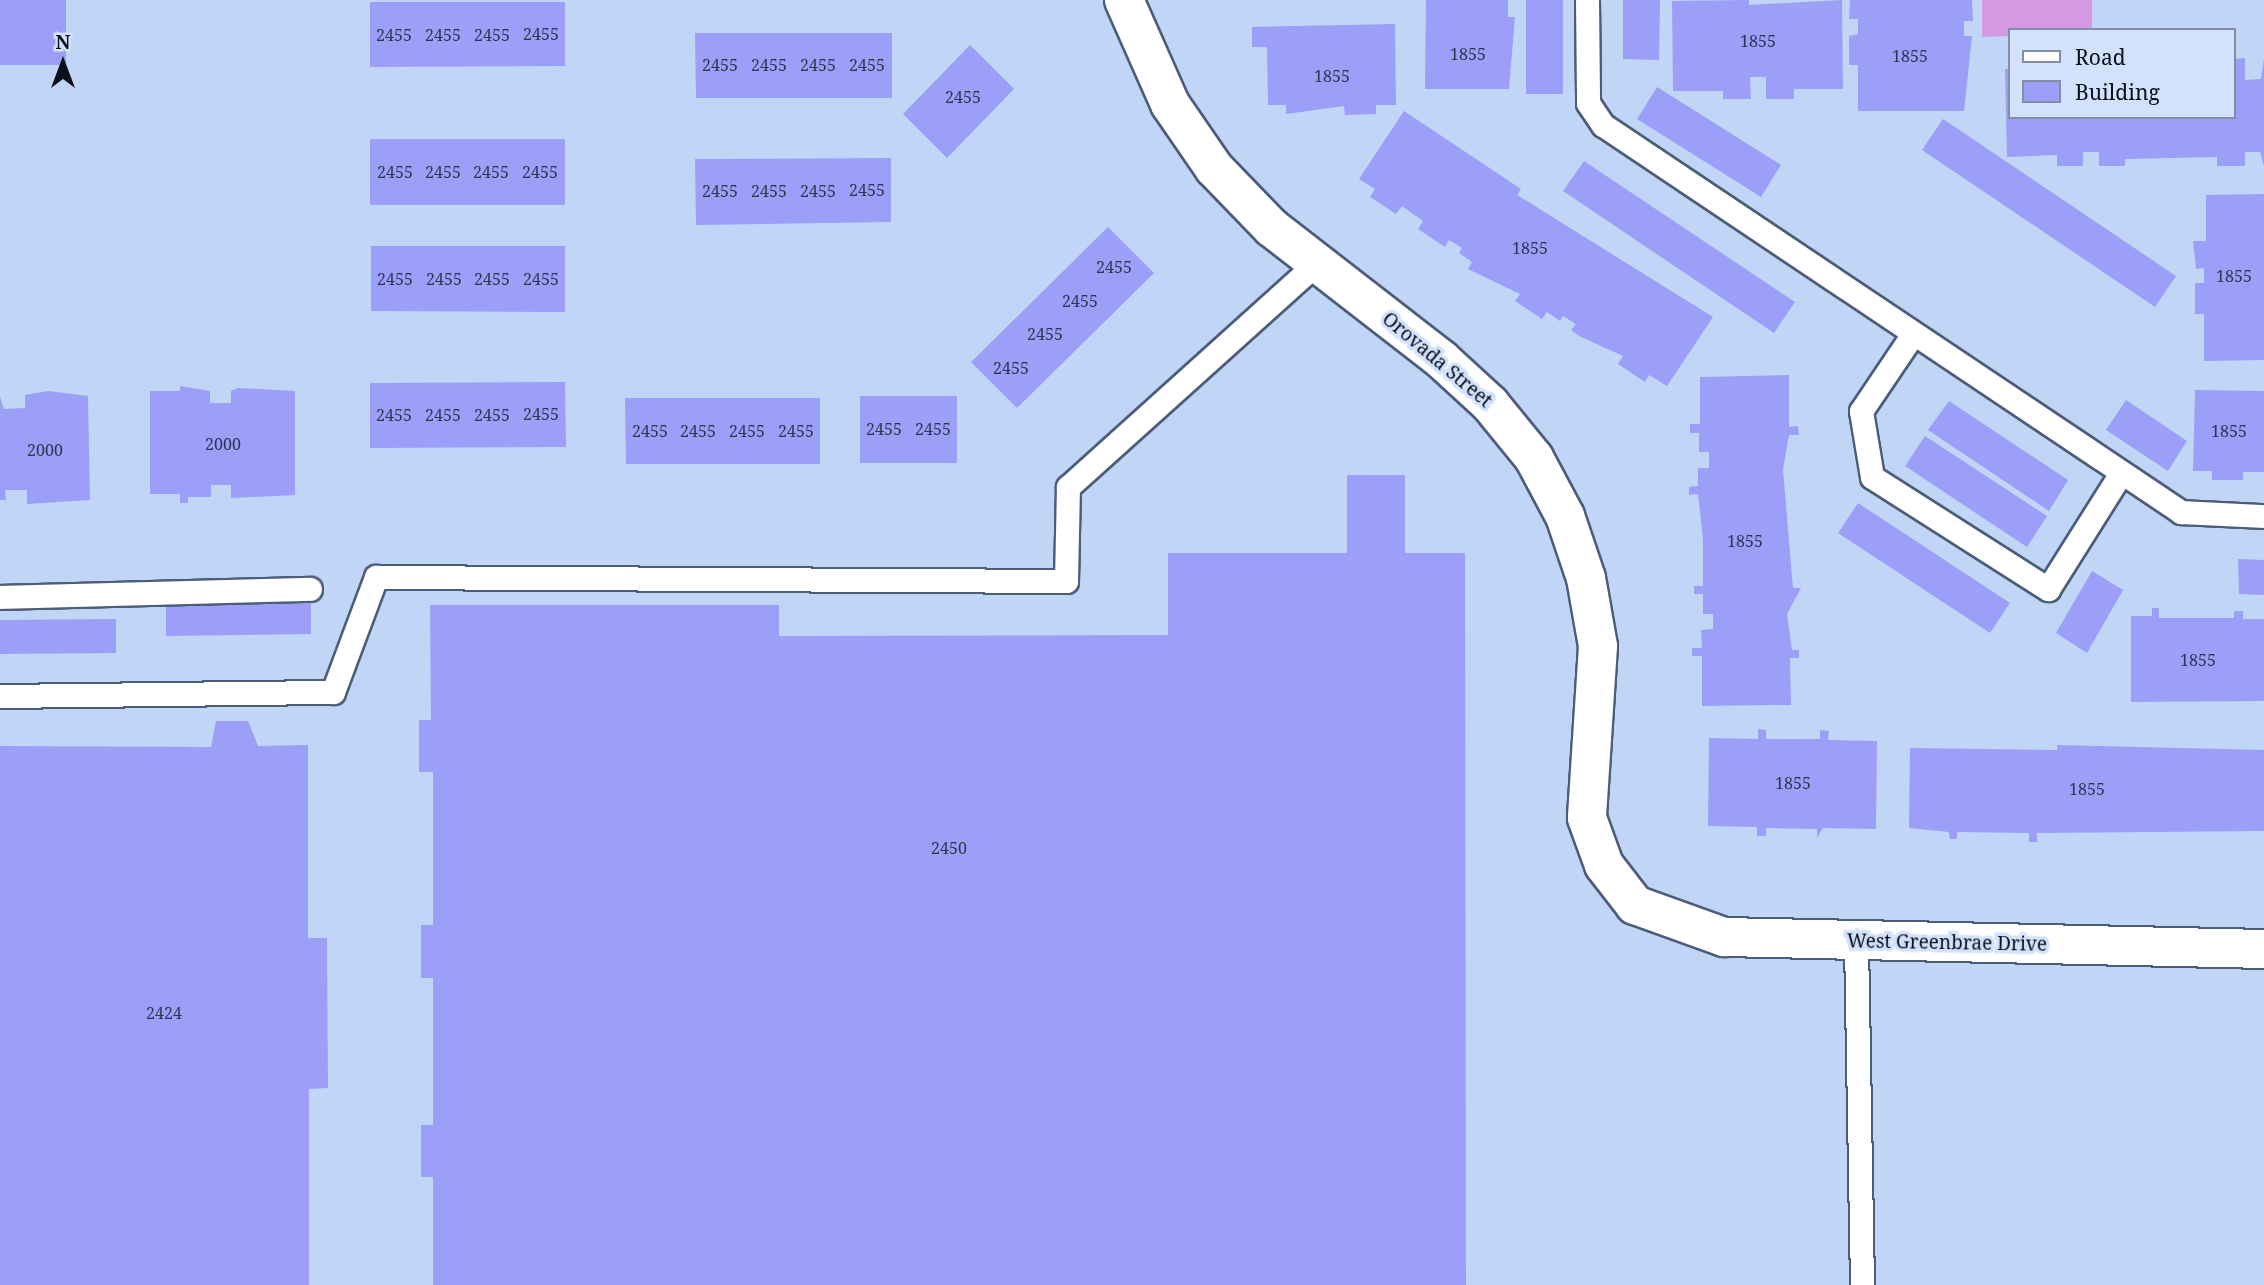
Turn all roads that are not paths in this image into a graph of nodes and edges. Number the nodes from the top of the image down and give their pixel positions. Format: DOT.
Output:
graph roads {
  1 [pos="1124,0"];
  2 [pos="1587,0"];
  3 [pos="1317,263"];
  4 [pos="1913,334"];
  5 [pos="2121,473"];
  6 [pos="2264,516"];
  7 [pos="310,589"];
  8 [pos="0,597"];
  9 [pos="0,696"];
  10 [pos="1636,905"];
  11 [pos="1856,941"];
  12 [pos="2264,949"];
  13 [pos="1862,1285"];
  1 -- 3 [label="street, Orovada Street"];
  2 -- 4 [label="lane"];
  3 -- 9 [label="lane"];
  3 -- 10 [label="street, Orovada Street"];
  4 -- 5 [label="lane"];
  4 -- 5 [label="lane"];
  5 -- 6 [label="lane"];
  7 -- 8 [label="lane"];
  10 -- 11 [label="street, West Greenbrae Drive"];
  11 -- 12 [label="street, West Greenbrae Drive"];
  11 -- 13 [label="lane"];
}
